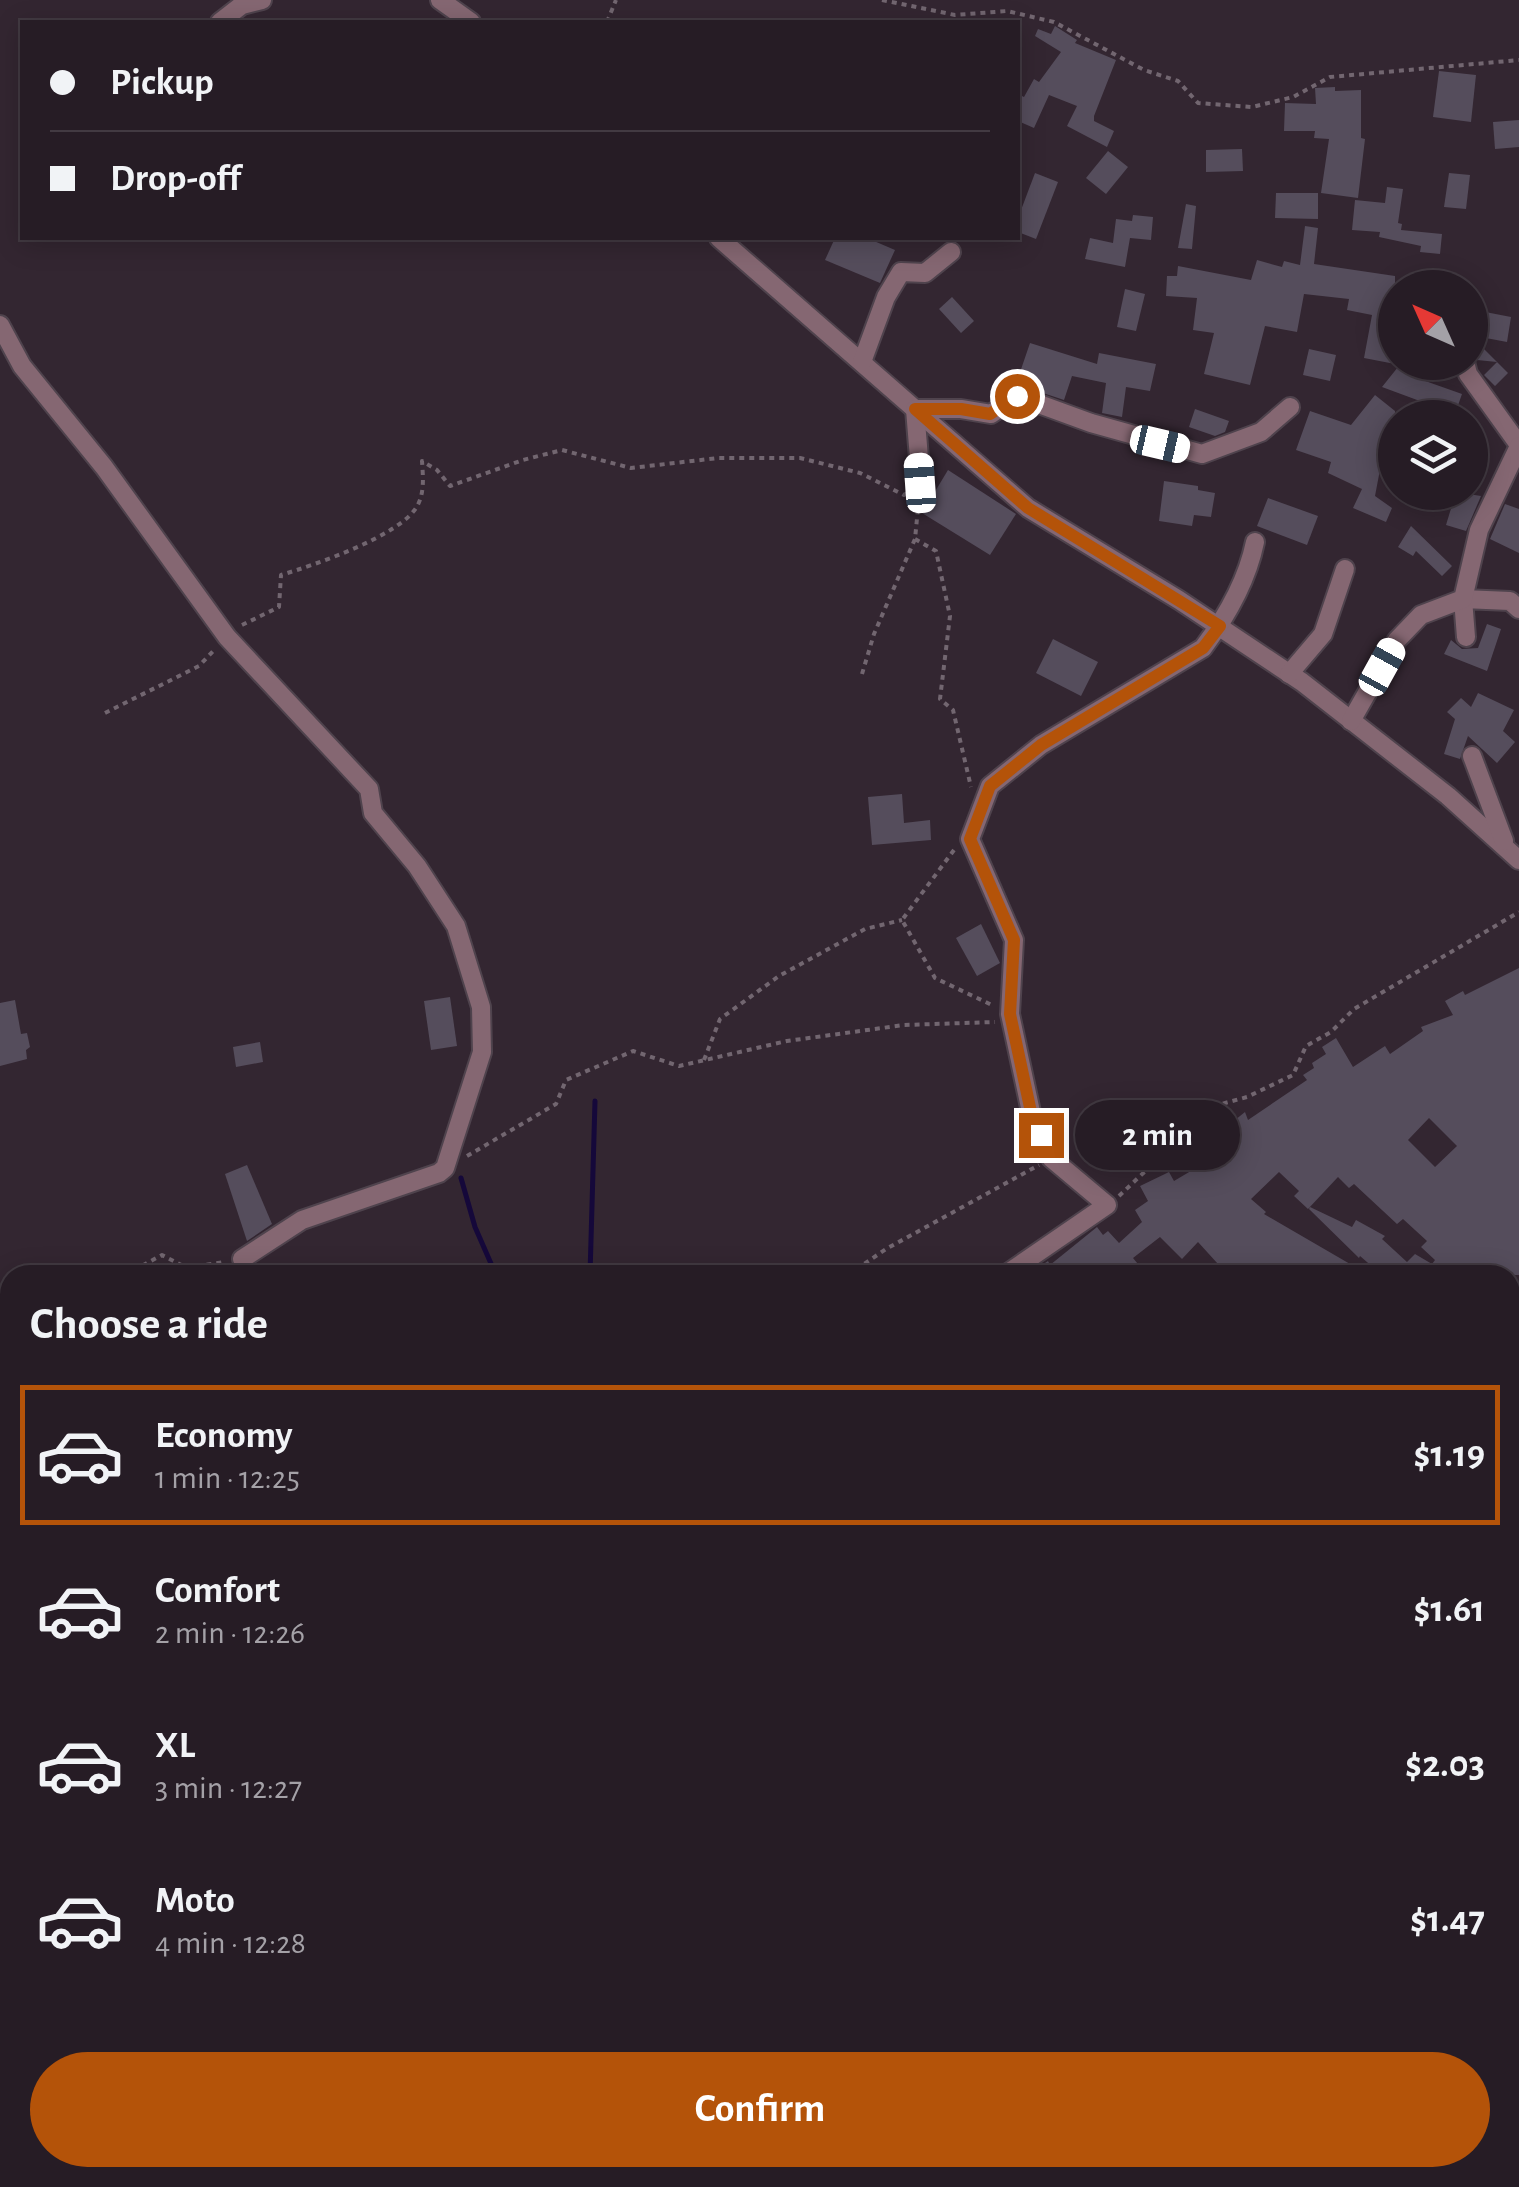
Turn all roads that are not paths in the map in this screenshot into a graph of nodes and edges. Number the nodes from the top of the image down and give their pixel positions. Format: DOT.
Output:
graph roads {
  1 [pos="262,0"];
  2 [pos="440,0"];
  3 [pos="223,20"];
  4 [pos="468,20"];
  5 [pos="721,240"];
  6 [pos="950,252"];
  7 [pos="0,325"];
  8 [pos="862,362"];
  9 [pos="1472,380"];
  10 [pos="1290,406"];
  11 [pos="915,409"];
  12 [pos="1519,446"];
  13 [pos="920,483"];
  14 [pos="1255,542"];
  15 [pos="1346,569"];
  16 [pos="1462,599"];
  17 [pos="1519,609"];
  18 [pos="1220,626"];
  19 [pos="1466,636"];
  20 [pos="1289,674"];
  21 [pos="1351,720"];
  22 [pos="1472,756"];
  23 [pos="1512,853"];
  24 [pos="242,1259"];
  25 [pos="1020,1265"];
  1 -- 3 [label="street"];
  2 -- 4 [label="street"];
  5 -- 8 [label="street"];
  6 -- 8 [label="street"];
  7 -- 24 [label="street"];
  8 -- 11 [label="street"];
  9 -- 12 [label="street"];
  10 -- 11 [label="street"];
  11 -- 13 [label="street"];
  11 -- 18 [label="street"];
  12 -- 16 [label="street"];
  14 -- 18 [label="street"];
  15 -- 20 [label="street"];
  16 -- 17 [label="street"];
  16 -- 19 [label="street"];
  16 -- 21 [label="street"];
  18 -- 20 [label="street"];
  18 -- 25 [label="street"];
  20 -- 21 [label="street"];
  21 -- 23 [label="street"];
  22 -- 23 [label="street"];
}
